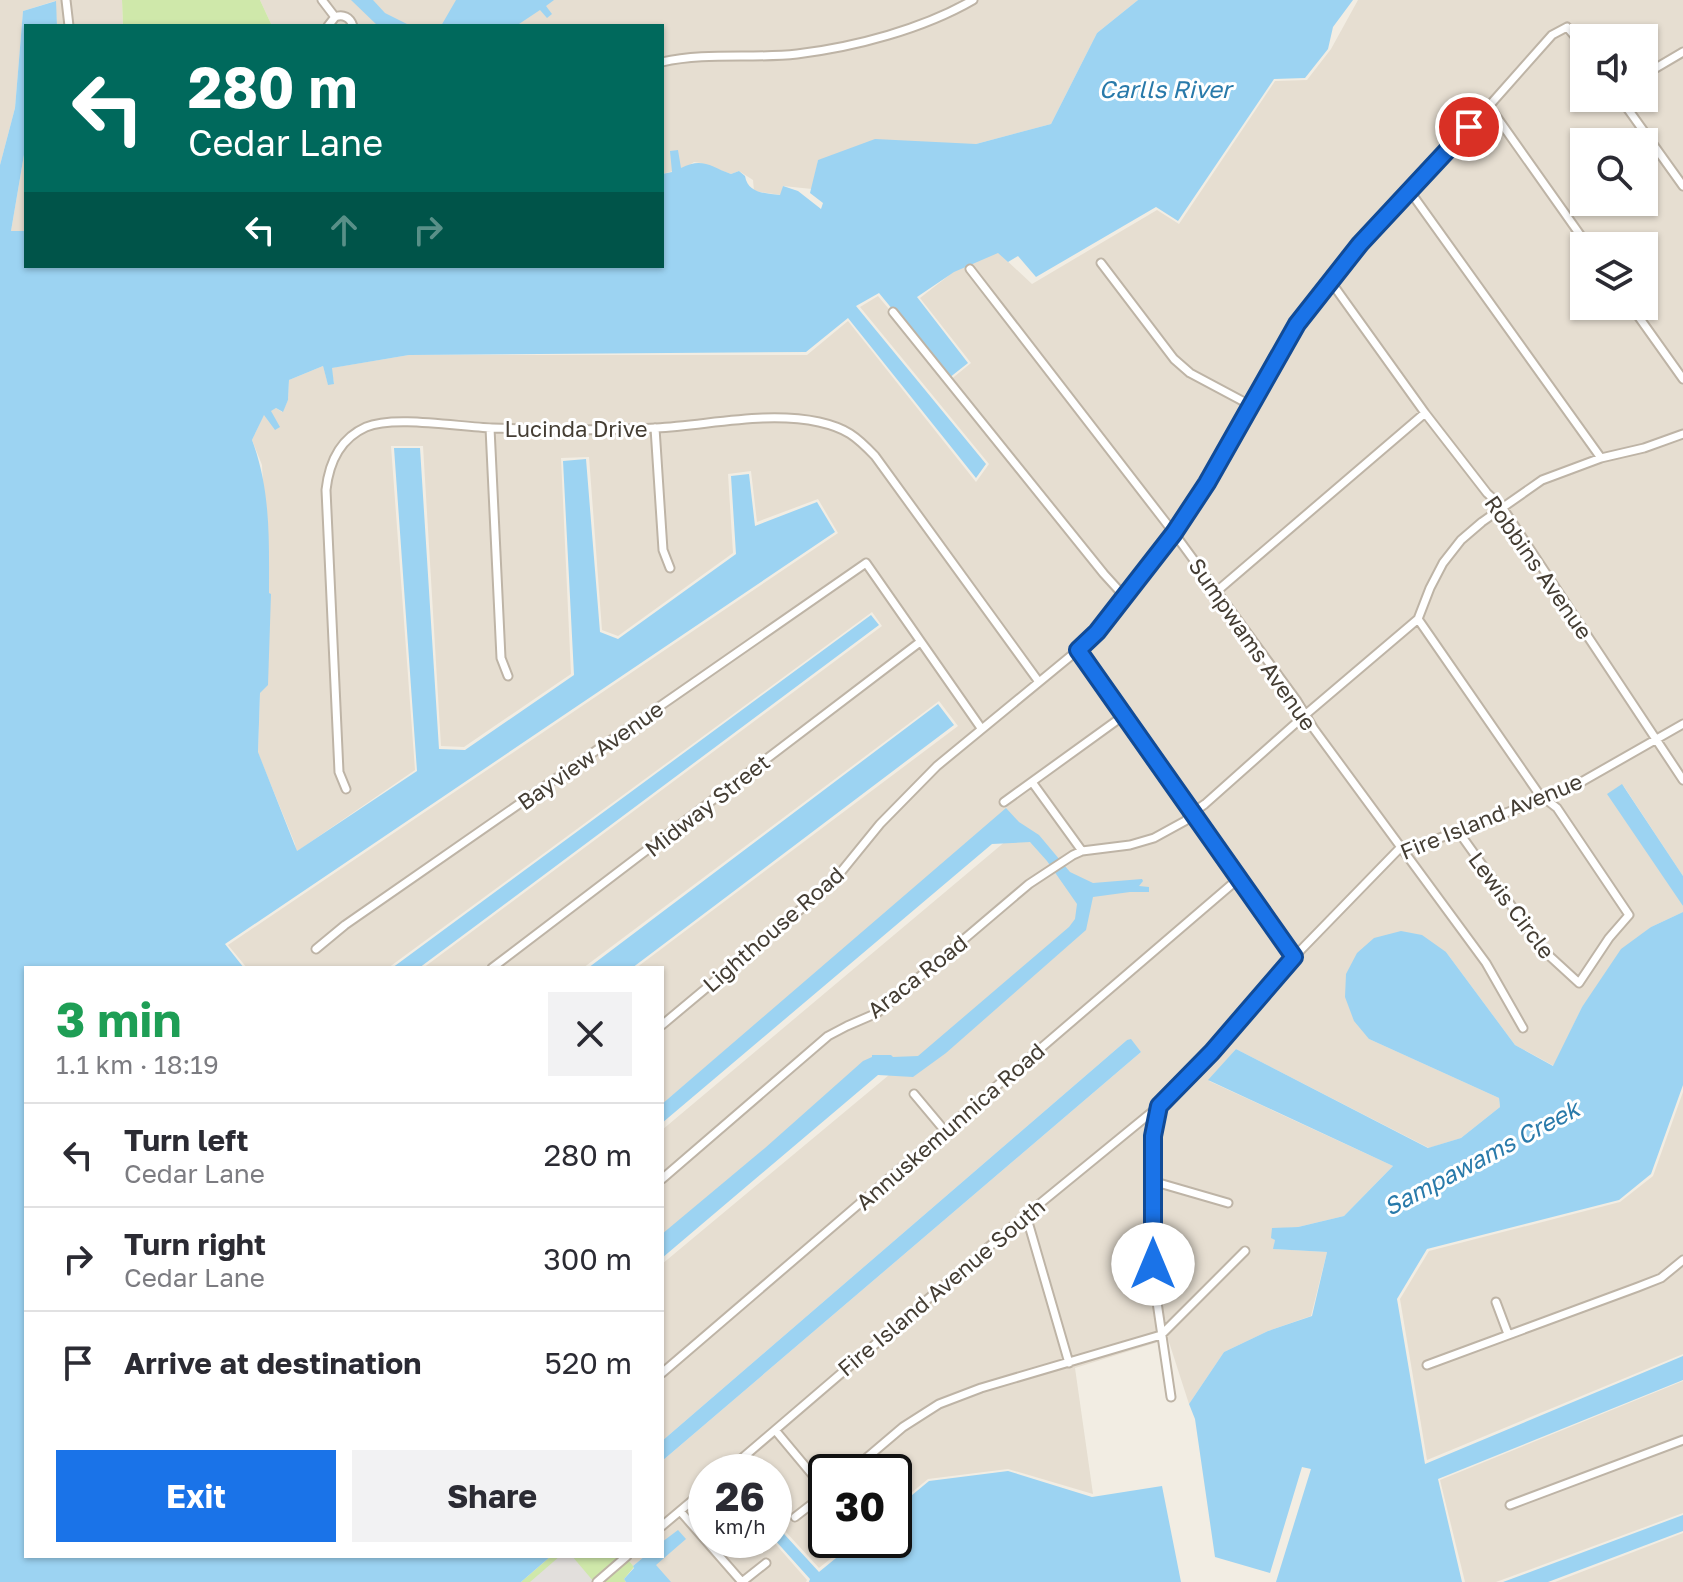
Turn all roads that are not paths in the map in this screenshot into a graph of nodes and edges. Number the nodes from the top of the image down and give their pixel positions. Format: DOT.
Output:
graph roads {
  1 [pos="66,0"];
  2 [pos="322,0"];
  3 [pos="973,0"];
  4 [pos="335,17"];
  5 [pos="69,24"];
  6 [pos="330,24"];
  7 [pos="351,24"];
  8 [pos="1570,31"];
  9 [pos="1683,52"];
  10 [pos="664,62"];
  11 [pos="1658,67"];
  12 [pos="1489,106"];
  13 [pos="1630,112"];
  14 [pos="1683,186"];
  15 [pos="1409,190"];
  16 [pos="1578,232"];
  17 [pos="1101,263"];
  18 [pos="970,269"];
  19 [pos="1331,282"];
  20 [pos="893,312"];
  21 [pos="1641,320"];
  22 [pos="1683,379"];
  23 [pos="1250,405"];
  24 [pos="1425,413"];
  25 [pos="490,428"];
  26 [pos="655,428"];
  27 [pos="1683,434"];
  28 [pos="1601,458"];
  29 [pos="1502,507"];
  30 [pos="1174,533"];
  31 [pos="670,568"];
  32 [pos="1217,591"];
  33 [pos="1124,596"];
  34 [pos="1418,619"];
  35 [pos="920,642"];
  36 [pos="1078,650"];
  37 [pos="508,676"];
  38 [pos="1039,682"];
  39 [pos="1305,715"];
  40 [pos="1123,716"];
  41 [pos="1683,724"];
  42 [pos="981,728"];
  43 [pos="1656,739"];
  44 [pos="1683,780"];
  45 [pos="1032,782"];
  46 [pos="346,789"];
  47 [pos="1546,799"];
  48 [pos="1004,802"];
  49 [pos="1192,813"];
  50 [pos="1458,831"];
  51 [pos="1400,848"];
  52 [pos="1082,851"];
  53 [pos="1238,879"];
  54 [pos="316,949"];
  55 [pos="1294,957"];
  56 [pos="495,966"];
  57 [pos="664,1023"];
  58 [pos="1523,1028"];
  59 [pos="914,1094"];
  60 [pos="1159,1106"];
  61 [pos="945,1131"];
  62 [pos="664,1177"];
  63 [pos="1152,1181"];
  64 [pos="1228,1203"];
  65 [pos="1026,1215"];
  66 [pos="1245,1251"];
  67 [pos="1683,1260"];
  68 [pos="1496,1302"];
  69 [pos="1508,1334"];
  70 [pos="1161,1335"];
  71 [pos="1069,1363"];
  72 [pos="1427,1365"];
  73 [pos="664,1371"];
  74 [pos="1171,1397"];
  75 [pos="775,1430"];
  76 [pos="1683,1440"];
  77 [pos="747,1454"];
  78 [pos="871,1454"];
  79 [pos="808,1470"];
  80 [pos="688,1504"];
  81 [pos="1510,1505"];
  82 [pos="808,1507"];
  83 [pos="680,1511"];
  84 [pos="795,1517"];
  85 [pos="664,1524"];
  86 [pos="625,1558"];
  87 [pos="766,1563"];
  88 [pos="597,1582"];
  89 [pos="742,1582"];
  1 -- 5 [label="street"];
  2 -- 4 [label="street"];
  3 -- 10 [label="street"];
  4 -- 6 [label="street"];
  4 -- 7 [label="street"];
  8 -- 12 [label="street, Lighthouse Road"];
  9 -- 11 [label="street"];
  12 -- 15 [label="street, Lighthouse Road"];
  12 -- 16 [label="street"];
  13 -- 14 [label="street"];
  15 -- 19 [label="street, Lighthouse Road"];
  15 -- 28 [label="street"];
  17 -- 23 [label="street"];
  18 -- 30 [label="street, Sumpwams Avenue"];
  19 -- 23 [label="street, Lighthouse Road"];
  19 -- 24 [label="street, Robbins Avenue"];
  20 -- 33 [label="street"];
  21 -- 22 [label="street"];
  23 -- 30 [label="street, Lighthouse Road"];
  24 -- 29 [label="street, Robbins Avenue"];
  24 -- 32 [label="street"];
  25 -- 26 [label="street, Lucinda Drive"];
  25 -- 37 [label="street"];
  25 -- 46 [label="street, Lucinda Drive"];
  26 -- 31 [label="street"];
  26 -- 38 [label="street, Lucinda Drive"];
  27 -- 28 [label="street"];
  28 -- 29 [label="street"];
  29 -- 34 [label="street"];
  29 -- 43 [label="street, Robbins Avenue"];
  30 -- 32 [label="street, Sumpwams Avenue"];
  30 -- 33 [label="street, Lighthouse Road"];
  32 -- 39 [label="street, Sumpwams Avenue"];
  33 -- 36 [label="street, Lighthouse Road"];
  34 -- 39 [label="street, Araca Road"];
  34 -- 47 [label="street"];
  35 -- 42 [label="street"];
  35 -- 54 [label="street, Bayview Avenue"];
  35 -- 56 [label="street, Midway Street"];
  36 -- 38 [label="street, Lighthouse Road"];
  36 -- 40 [label="street"];
  38 -- 42 [label="street, Lighthouse Road"];
  39 -- 49 [label="street, Araca Road"];
  39 -- 51 [label="street, Sumpwams Avenue"];
  40 -- 45 [label="street"];
  40 -- 49 [label="street"];
  41 -- 43 [label="street, Fire Island Avenue"];
  42 -- 57 [label="street, Lighthouse Road"];
  43 -- 44 [label="street, Robbins Avenue"];
  43 -- 47 [label="street, Fire Island Avenue"];
  45 -- 48 [label="street"];
  45 -- 52 [label="street"];
  47 -- 50 [label="street, Fire Island Avenue"];
  47 -- 50 [label="street, Lewis Circle"];
  49 -- 52 [label="street, Araca Road"];
  49 -- 53 [label="street"];
  50 -- 51 [label="street, Fire Island Avenue"];
  51 -- 55 [label="street, Fire Island Avenue"];
  51 -- 58 [label="street, Sumpwams Avenue"];
  52 -- 62 [label="street, Araca Road"];
  53 -- 55 [label="street"];
  53 -- 61 [label="street, Annuskemunnica Road"];
  55 -- 60 [label="street, Fire Island Avenue"];
  59 -- 61 [label="street"];
  60 -- 63 [label="street"];
  60 -- 65 [label="street, Fire Island Avenue South"];
  61 -- 73 [label="street, Annuskemunnica Road"];
  63 -- 64 [label="street"];
  63 -- 70 [label="street"];
  65 -- 71 [label="street"];
  65 -- 75 [label="street, Fire Island Avenue South"];
  66 -- 70 [label="street"];
  67 -- 69 [label="street"];
  68 -- 69 [label="street"];
  69 -- 72 [label="street"];
  70 -- 71 [label="street"];
  70 -- 74 [label="street"];
  71 -- 78 [label="street"];
  75 -- 77 [label="street, Fire Island Avenue South"];
  75 -- 79 [label="street"];
  76 -- 81 [label="street"];
  80 -- 83 [label="street"];
  82 -- 84 [label="street"];
  83 -- 85 [label="street"];
  83 -- 89 [label="street"];
  86 -- 88 [label="street"];
  87 -- 89 [label="street"];
}
